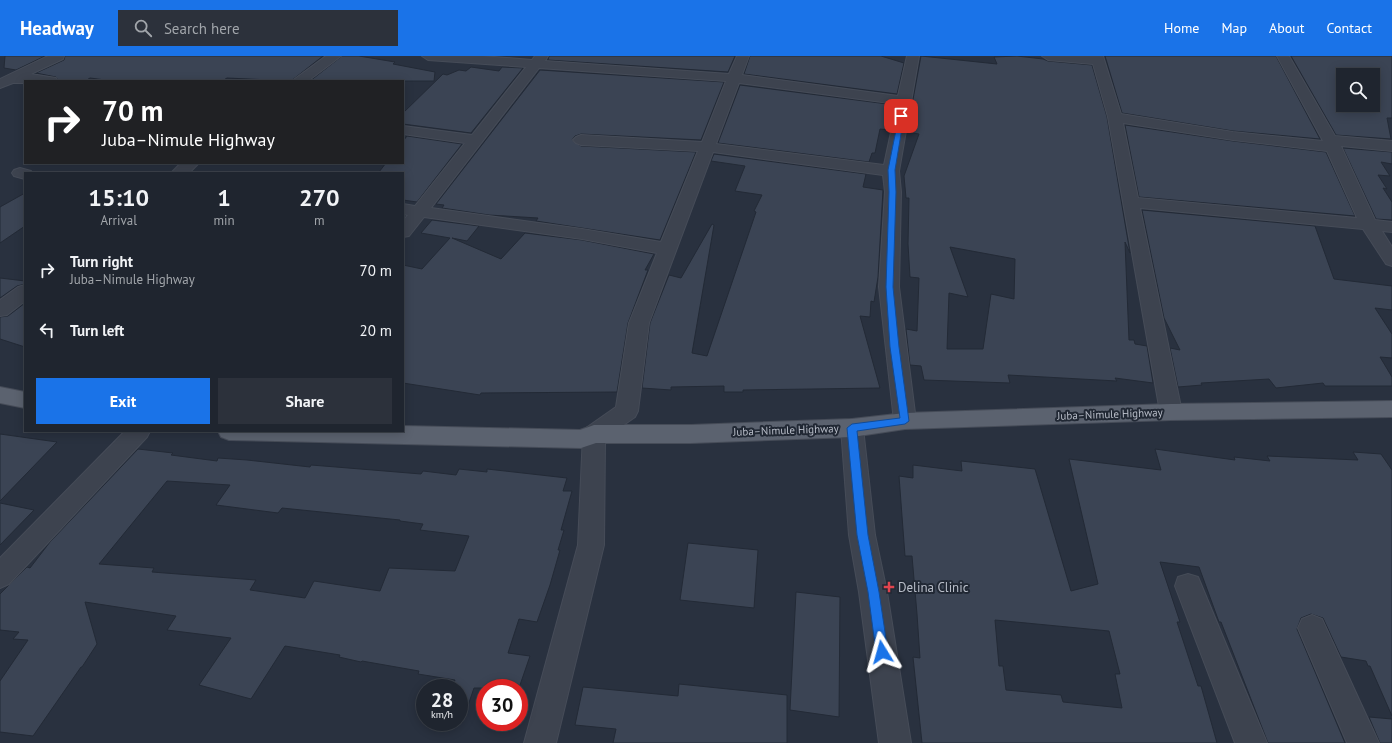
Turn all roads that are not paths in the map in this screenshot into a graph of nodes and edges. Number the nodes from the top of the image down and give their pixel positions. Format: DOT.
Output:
graph roads {
  1 [pos="58,56"];
  2 [pos="335,56"];
  3 [pos="428,56"];
  4 [pos="742,56"];
  5 [pos="914,56"];
  6 [pos="1048,56"];
  7 [pos="1283,56"];
  8 [pos="1097,59"];
  9 [pos="538,60"];
  10 [pos="734,78"];
  11 [pos="41,80"];
  12 [pos="300,80"];
  13 [pos="2,82"];
  14 [pos="904,101"];
  15 [pos="1115,116"];
  16 [pos="404,130"];
  17 [pos="477,140"];
  18 [pos="581,140"];
  19 [pos="1332,144"];
  20 [pos="1392,146"];
  21 [pos="707,147"];
  22 [pos="190,164"];
  23 [pos="891,170"];
  24 [pos="180,172"];
  25 [pos="1130,202"];
  26 [pos="404,209"];
  27 [pos="421,211"];
  28 [pos="1368,224"];
  29 [pos="1392,227"];
  30 [pos="404,231"];
  31 [pos="668,249"];
  32 [pos="1392,260"];
  33 [pos="24,292"];
  34 [pos="0,310"];
  35 [pos="0,395"];
  36 [pos="24,400"];
  37 [pos="1392,409"];
  38 [pos="1171,412"];
  39 [pos="905,421"];
  40 [pos="852,428"];
  41 [pos="138,432"];
  42 [pos="238,432"];
  43 [pos="594,434"];
  44 [pos="0,576"];
  45 [pos="1188,586"];
  46 [pos="1312,628"];
  47 [pos="540,743"];
  48 [pos="895,743"];
  49 [pos="1251,743"];
  50 [pos="1363,743"];
  1 -- 13 [label="street"];
  2 -- 12 [label="street"];
  3 -- 9 [label="street"];
  4 -- 10 [label="street"];
  5 -- 14 [label="street"];
  6 -- 8 [label="street"];
  7 -- 19 [label="street"];
  8 -- 15 [label="street"];
  9 -- 10 [label="street"];
  9 -- 17 [label="street"];
  10 -- 14 [label="street"];
  10 -- 21 [label="street"];
  11 -- 13 [label="street"];
  14 -- 23 [label="street"];
  15 -- 19 [label="street"];
  15 -- 25 [label="street"];
  16 -- 17 [label="street"];
  17 -- 27 [label="street"];
  18 -- 21 [label="street"];
  19 -- 20 [label="street"];
  19 -- 28 [label="street"];
  21 -- 23 [label="street"];
  21 -- 31 [label="street"];
  22 -- 24 [label="street"];
  23 -- 39 [label="street"];
  25 -- 28 [label="street"];
  25 -- 38 [label="street"];
  26 -- 27 [label="street"];
  27 -- 30 [label="street"];
  27 -- 31 [label="street"];
  28 -- 29 [label="street"];
  28 -- 32 [label="street"];
  31 -- 43 [label="street"];
  33 -- 34 [label="street"];
  35 -- 36 [label="main road"];
  37 -- 38 [label="main road, Juba–Nimule Highway"];
  38 -- 39 [label="main road, Juba–Nimule Highway"];
  39 -- 40 [label="main road, Juba–Nimule Highway"];
  40 -- 43 [label="main road, Juba–Nimule Highway"];
  40 -- 48 [label="street"];
  41 -- 44 [label="street"];
  42 -- 43 [label="main road, Juba–Nimule Highway"];
  43 -- 47 [label="street"];
  45 -- 49 [label="street"];
  46 -- 50 [label="street"];
}
